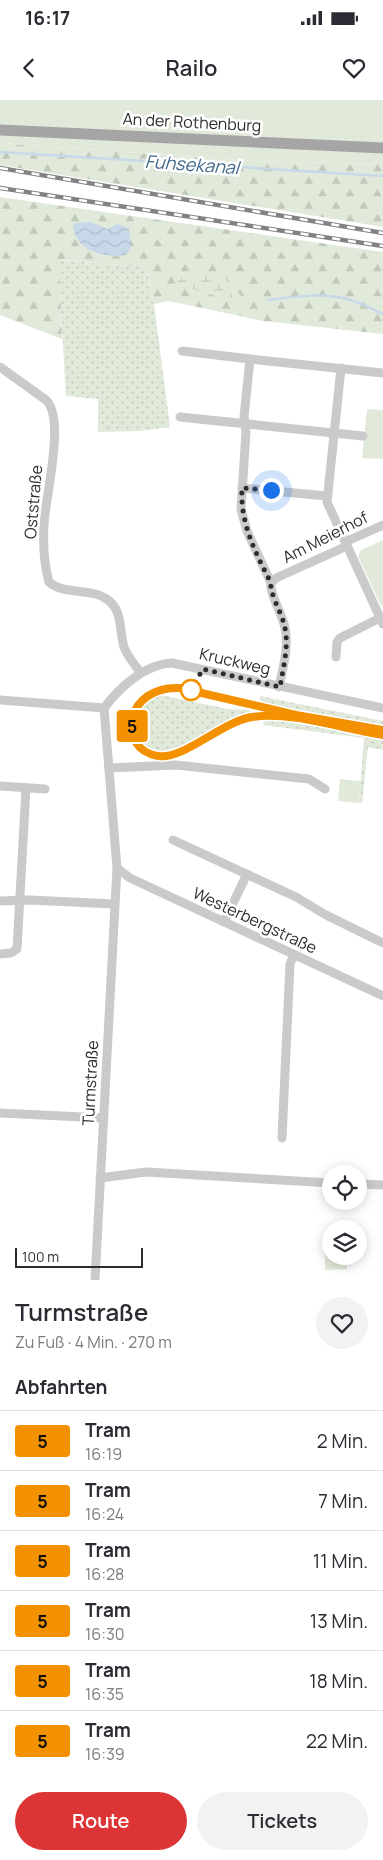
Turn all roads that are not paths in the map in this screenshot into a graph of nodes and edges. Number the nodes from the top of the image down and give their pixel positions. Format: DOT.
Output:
graph roads {
  1 [pos="0,130"];
  2 [pos="383,148"];
  3 [pos="182,351"];
  4 [pos="250,359"];
  5 [pos="0,367"];
  6 [pos="340,368"];
  7 [pos="383,373"];
  8 [pos="180,417"];
  9 [pos="246,424"];
  10 [pos="334,433"];
  11 [pos="363,436"];
  12 [pos="242,488"];
  13 [pos="327,496"];
  14 [pos="383,525"];
  15 [pos="347,546"];
  16 [pos="271,583"];
  17 [pos="381,617"];
  18 [pos="336,657"];
  19 [pos="141,673"];
  20 [pos="280,687"];
  21 [pos="0,700"];
  22 [pos="380,706"];
  23 [pos="104,708"];
  24 [pos="109,768"];
  25 [pos="0,786"];
  26 [pos="26,788"];
  27 [pos="45,788"];
  28 [pos="325,789"];
  29 [pos="173,840"];
  30 [pos="117,868"];
  31 [pos="247,874"];
  32 [pos="0,901"];
  33 [pos="20,901"];
  34 [pos="114,904"];
  35 [pos="224,922"];
  36 [pos="383,943"];
  37 [pos="0,954"];
  38 [pos="294,955"];
  39 [pos="383,996"];
  40 [pos="0,1113"];
  41 [pos="103,1118"];
  42 [pos="282,1138"];
  43 [pos="100,1178"];
  44 [pos="322,1182"];
  45 [pos="367,1184"];
  46 [pos="383,1185"];
  47 [pos="95,1280"];
  1 -- 2 [label="main road, An der Rothenburg"];
  3 -- 4 [label="street"];
  4 -- 6 [label="street"];
  4 -- 9 [label="street"];
  5 -- 19 [label="street, Oststraße"];
  6 -- 7 [label="street"];
  6 -- 10 [label="street"];
  8 -- 9 [label="street"];
  9 -- 10 [label="street"];
  9 -- 12 [label="street"];
  10 -- 11 [label="street"];
  10 -- 13 [label="street"];
  12 -- 13 [label="street"];
  12 -- 16 [label="street"];
  13 -- 15 [label="street"];
  14 -- 15 [label="street, Am Meierhof"];
  15 -- 16 [label="street, Am Meierhof"];
  15 -- 17 [label="street"];
  16 -- 20 [label="street, Am Meierhof"];
  17 -- 18 [label="street"];
  19 -- 20 [label="street, Kruckweg"];
  19 -- 23 [label="street, Kruckweg"];
  20 -- 22 [label="street, Kruckweg"];
  21 -- 23 [label="street"];
  23 -- 24 [label="street, Turmstraße"];
  24 -- 28 [label="street"];
  24 -- 30 [label="street, Turmstraße"];
  25 -- 26 [label="street"];
  26 -- 27 [label="street"];
  26 -- 33 [label="street"];
  29 -- 31 [label="street"];
  30 -- 34 [label="street, Turmstraße"];
  30 -- 35 [label="street, Westerbergstraße"];
  31 -- 35 [label="street"];
  31 -- 36 [label="street"];
  32 -- 33 [label="street"];
  33 -- 34 [label="street"];
  33 -- 37 [label="street"];
  34 -- 41 [label="street, Turmstraße"];
  35 -- 38 [label="street, Westerbergstraße"];
  38 -- 39 [label="street, Westerbergstraße"];
  38 -- 42 [label="street"];
  40 -- 41 [label="street"];
  41 -- 43 [label="street, Turmstraße"];
  43 -- 44 [label="street"];
  43 -- 47 [label="street, Turmstraße"];
  45 -- 46 [label="street"];
}
